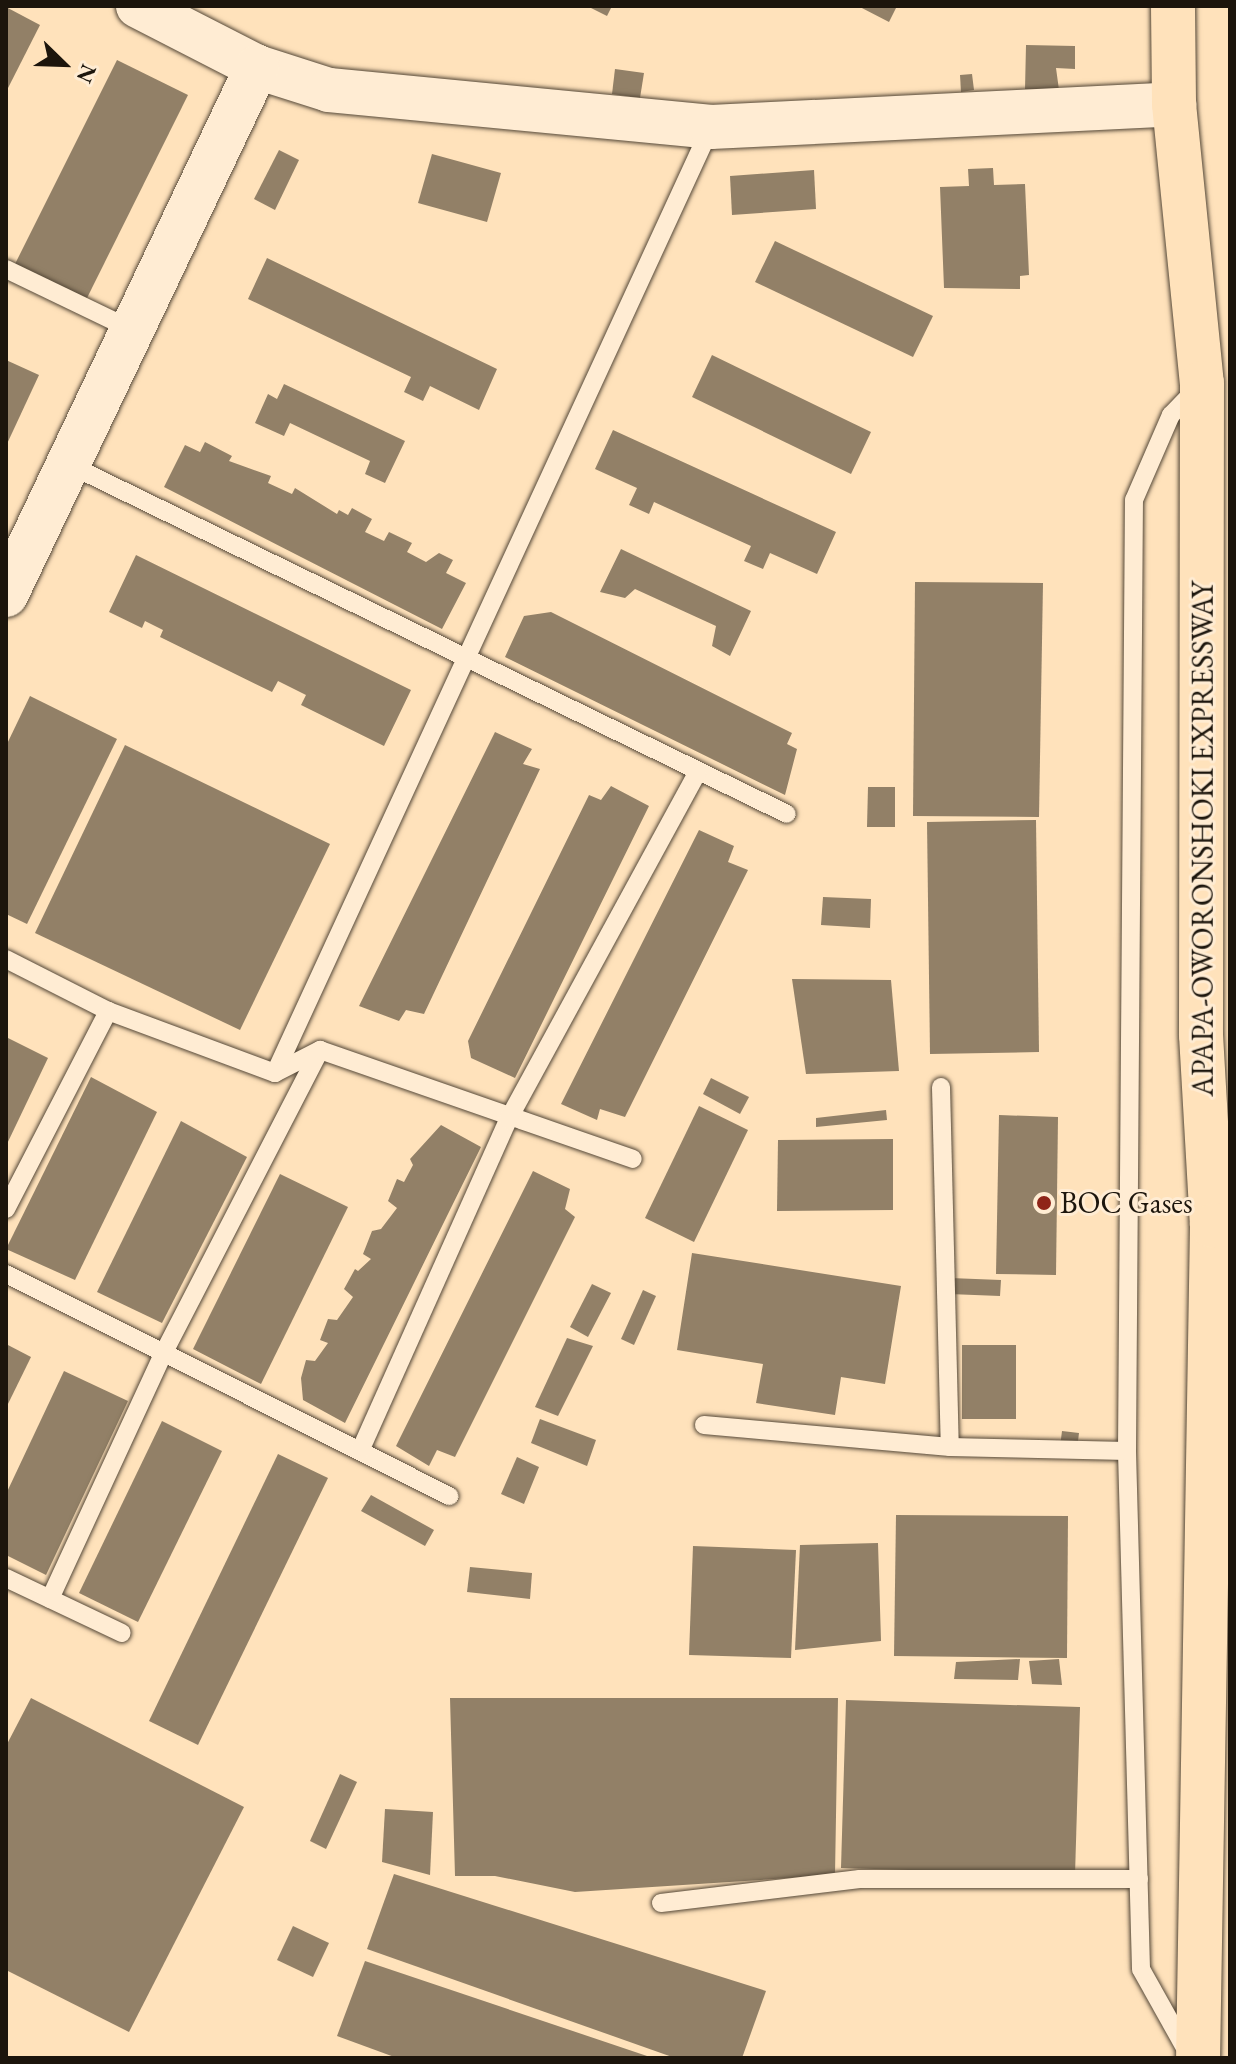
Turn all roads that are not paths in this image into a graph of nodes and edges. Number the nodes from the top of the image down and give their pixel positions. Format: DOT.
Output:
graph roads {
  1 [pos="138,6"];
  2 [pos="1173,6"];
  3 [pos="257,67"];
  4 [pos="1174,104"];
  5 [pos="711,127"];
  6 [pos="6,269"];
  7 [pos="133,330"];
  8 [pos="1202,383"];
  9 [pos="70,465"];
  10 [pos="6,595"];
  11 [pos="461,659"];
  12 [pos="698,772"];
  13 [pos="787,814"];
  14 [pos="6,959"];
  15 [pos="108,1011"];
  16 [pos="320,1050"];
  17 [pos="275,1073"];
  18 [pos="941,1087"];
  19 [pos="508,1120"];
  20 [pos="633,1159"];
  21 [pos="6,1209"];
  22 [pos="1221,1225"];
  23 [pos="6,1274"];
  24 [pos="164,1352"];
  25 [pos="704,1425"];
  26 [pos="950,1447"];
  27 [pos="360,1451"];
  28 [pos="1127,1451"];
  29 [pos="449,1496"];
  30 [pos="6,1578"];
  31 [pos="50,1599"];
  32 [pos="122,1633"];
  33 [pos="1139,1879"];
  34 [pos="661,1903"];
  35 [pos="1191,2058"];
  36 [pos="1198,2058"];
  1 -- 3 [label="street"];
  2 -- 4 [label="main road, APAPA-OWORONSHOKI EXPRESSWAY"];
  3 -- 5 [label="street"];
  3 -- 7 [label="street"];
  4 -- 5 [label="street"];
  4 -- 8 [label="main road, APAPA-OWORONSHOKI EXPRESSWAY"];
  5 -- 11 [label="lane"];
  6 -- 7 [label="lane"];
  7 -- 9 [label="street"];
  8 -- 22 [label="main road, APAPA-OWORONSHOKI EXPRESSWAY"];
  8 -- 28 [label="lane"];
  9 -- 10 [label="street"];
  9 -- 11 [label="lane"];
  11 -- 12 [label="lane"];
  11 -- 17 [label="lane"];
  12 -- 13 [label="lane"];
  12 -- 19 [label="lane"];
  14 -- 15 [label="lane"];
  15 -- 17 [label="lane"];
  15 -- 21 [label="lane"];
  16 -- 17 [label="lane"];
  16 -- 19 [label="lane"];
  16 -- 24 [label="lane"];
  18 -- 26 [label="lane"];
  19 -- 20 [label="lane"];
  19 -- 27 [label="lane"];
  22 -- 36 [label="main road, APAPA-OWORONSHOKI EXPRESSWAY"];
  23 -- 24 [label="lane"];
  24 -- 27 [label="lane"];
  24 -- 31 [label="lane"];
  25 -- 26 [label="lane"];
  26 -- 28 [label="lane"];
  27 -- 29 [label="lane"];
  28 -- 33 [label="lane"];
  30 -- 31 [label="lane"];
  31 -- 32 [label="lane"];
  33 -- 34 [label="lane"];
  33 -- 35 [label="lane"];
}
